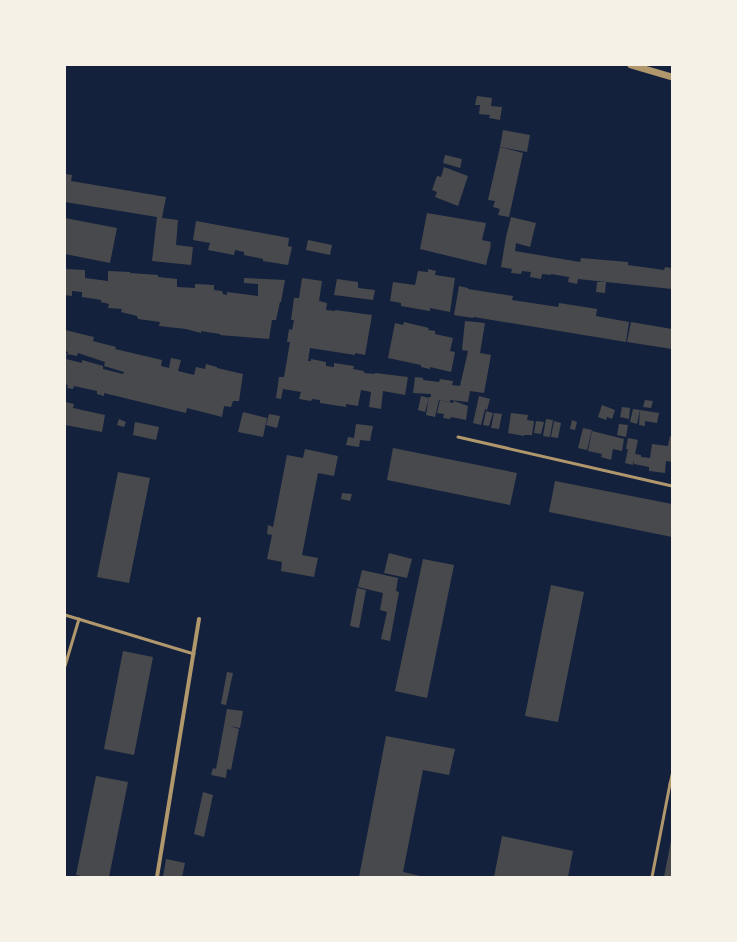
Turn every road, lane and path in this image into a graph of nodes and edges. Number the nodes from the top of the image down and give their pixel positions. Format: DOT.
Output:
graph roads {
  1 [pos="631,65"];
  2 [pos="672,77"];
  3 [pos="458,437"];
  4 [pos="672,486"];
  5 [pos="65,615"];
  6 [pos="79,619"];
  7 [pos="199,619"];
  8 [pos="194,654"];
  9 [pos="65,666"];
  10 [pos="672,775"];
  11 [pos="671,784"];
  12 [pos="157,877"];
  13 [pos="652,877"];
  1 -- 2 [label="street"];
  3 -- 4 [label="lane"];
  5 -- 6 [label="lane"];
  6 -- 8 [label="lane"];
  6 -- 9 [label="lane"];
  7 -- 8 [label="street"];
  8 -- 12 [label="street"];
  10 -- 11 [label="lane"];
  11 -- 13 [label="lane"];
}
